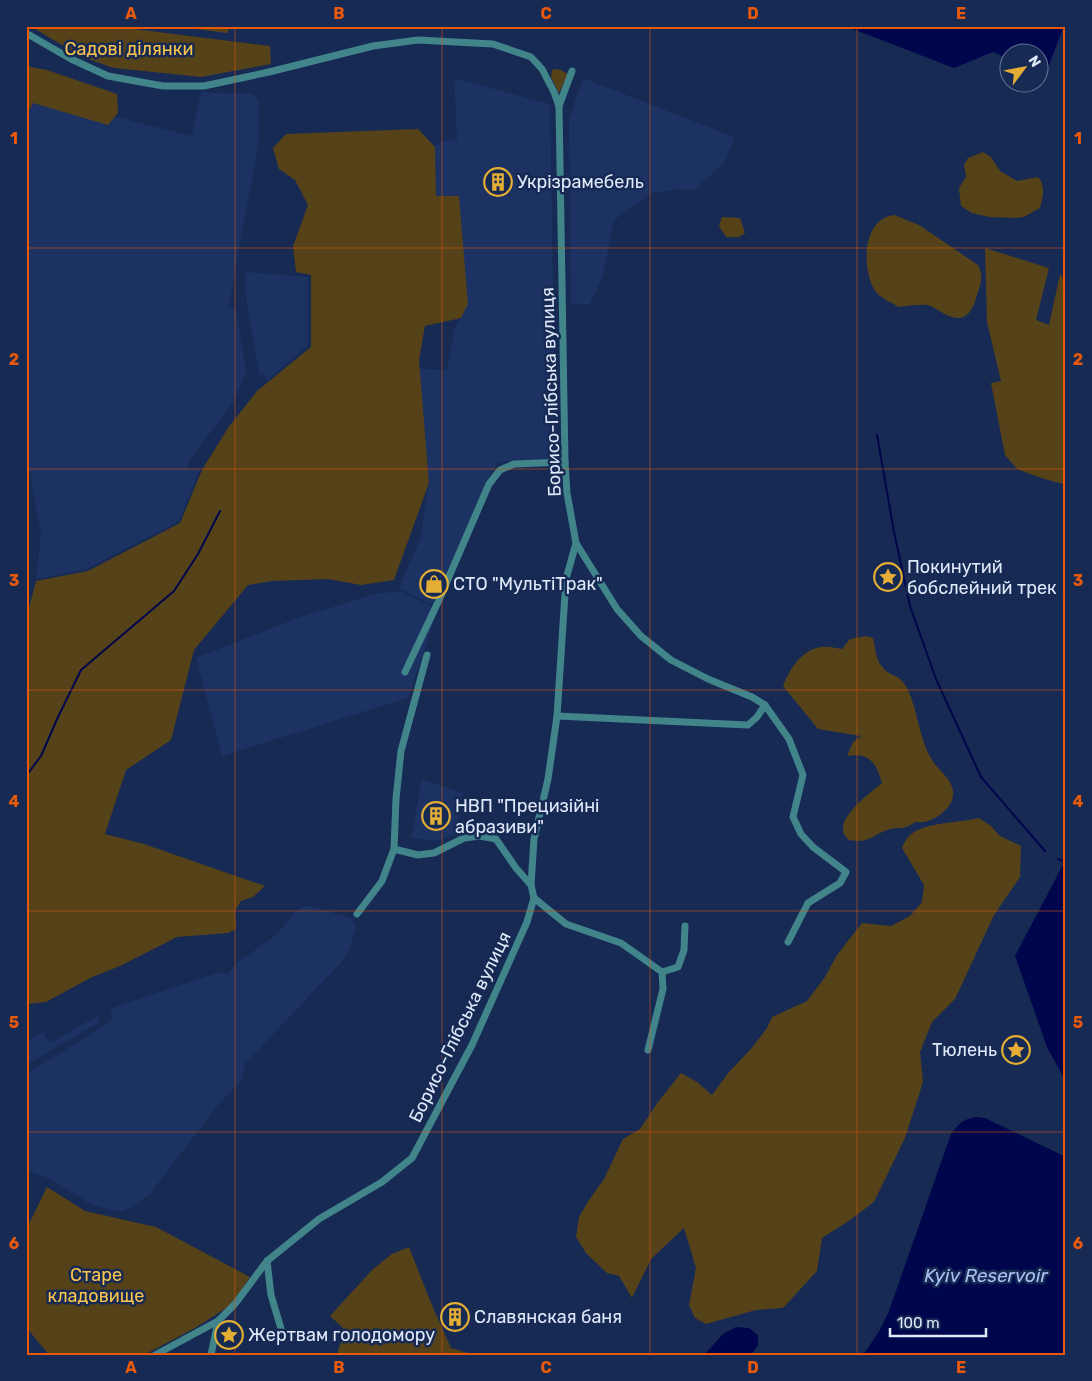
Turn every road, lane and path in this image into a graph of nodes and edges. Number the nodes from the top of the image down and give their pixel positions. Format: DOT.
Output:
graph roads {
  1 [pos="26,32"];
  2 [pos="572,71"];
  3 [pos="559,106"];
  4 [pos="565,462"];
  5 [pos="576,543"];
  6 [pos="427,655"];
  7 [pos="404,672"];
  8 [pos="765,705"];
  9 [pos="557,716"];
  10 [pos="394,849"];
  11 [pos="531,885"];
  12 [pos="534,898"];
  13 [pos="357,914"];
  14 [pos="685,926"];
  15 [pos="788,942"];
  16 [pos="662,972"];
  17 [pos="648,1050"];
  18 [pos="267,1261"];
  19 [pos="218,1321"];
  20 [pos="282,1332"];
  21 [pos="155,1355"];
  22 [pos="211,1355"];
  1 -- 3 [label="street, Борисо-Глібська вулиця"];
  2 -- 3 [label="street, Борисо-Глібська вулиця"];
  3 -- 4 [label="street, Борисо-Глібська вулиця"];
  4 -- 5 [label="street, Борисо-Глібська вулиця"];
  4 -- 7 [label="street"];
  5 -- 8 [label="street"];
  5 -- 9 [label="street, Борисо-Глібська вулиця"];
  6 -- 10 [label="street"];
  8 -- 9 [label="street"];
  8 -- 15 [label="street"];
  9 -- 11 [label="street, Борисо-Глібська вулиця"];
  10 -- 11 [label="street"];
  10 -- 13 [label="street"];
  11 -- 12 [label="street, Борисо-Глібська вулиця"];
  12 -- 16 [label="street"];
  12 -- 18 [label="street, Борисо-Глібська вулиця"];
  14 -- 16 [label="street"];
  16 -- 17 [label="street"];
  18 -- 19 [label="street, Борисо-Глібська вулиця"];
  18 -- 20 [label="street"];
  19 -- 21 [label="street, Борисо-Глібська вулиця"];
  19 -- 22 [label="street"];
}
